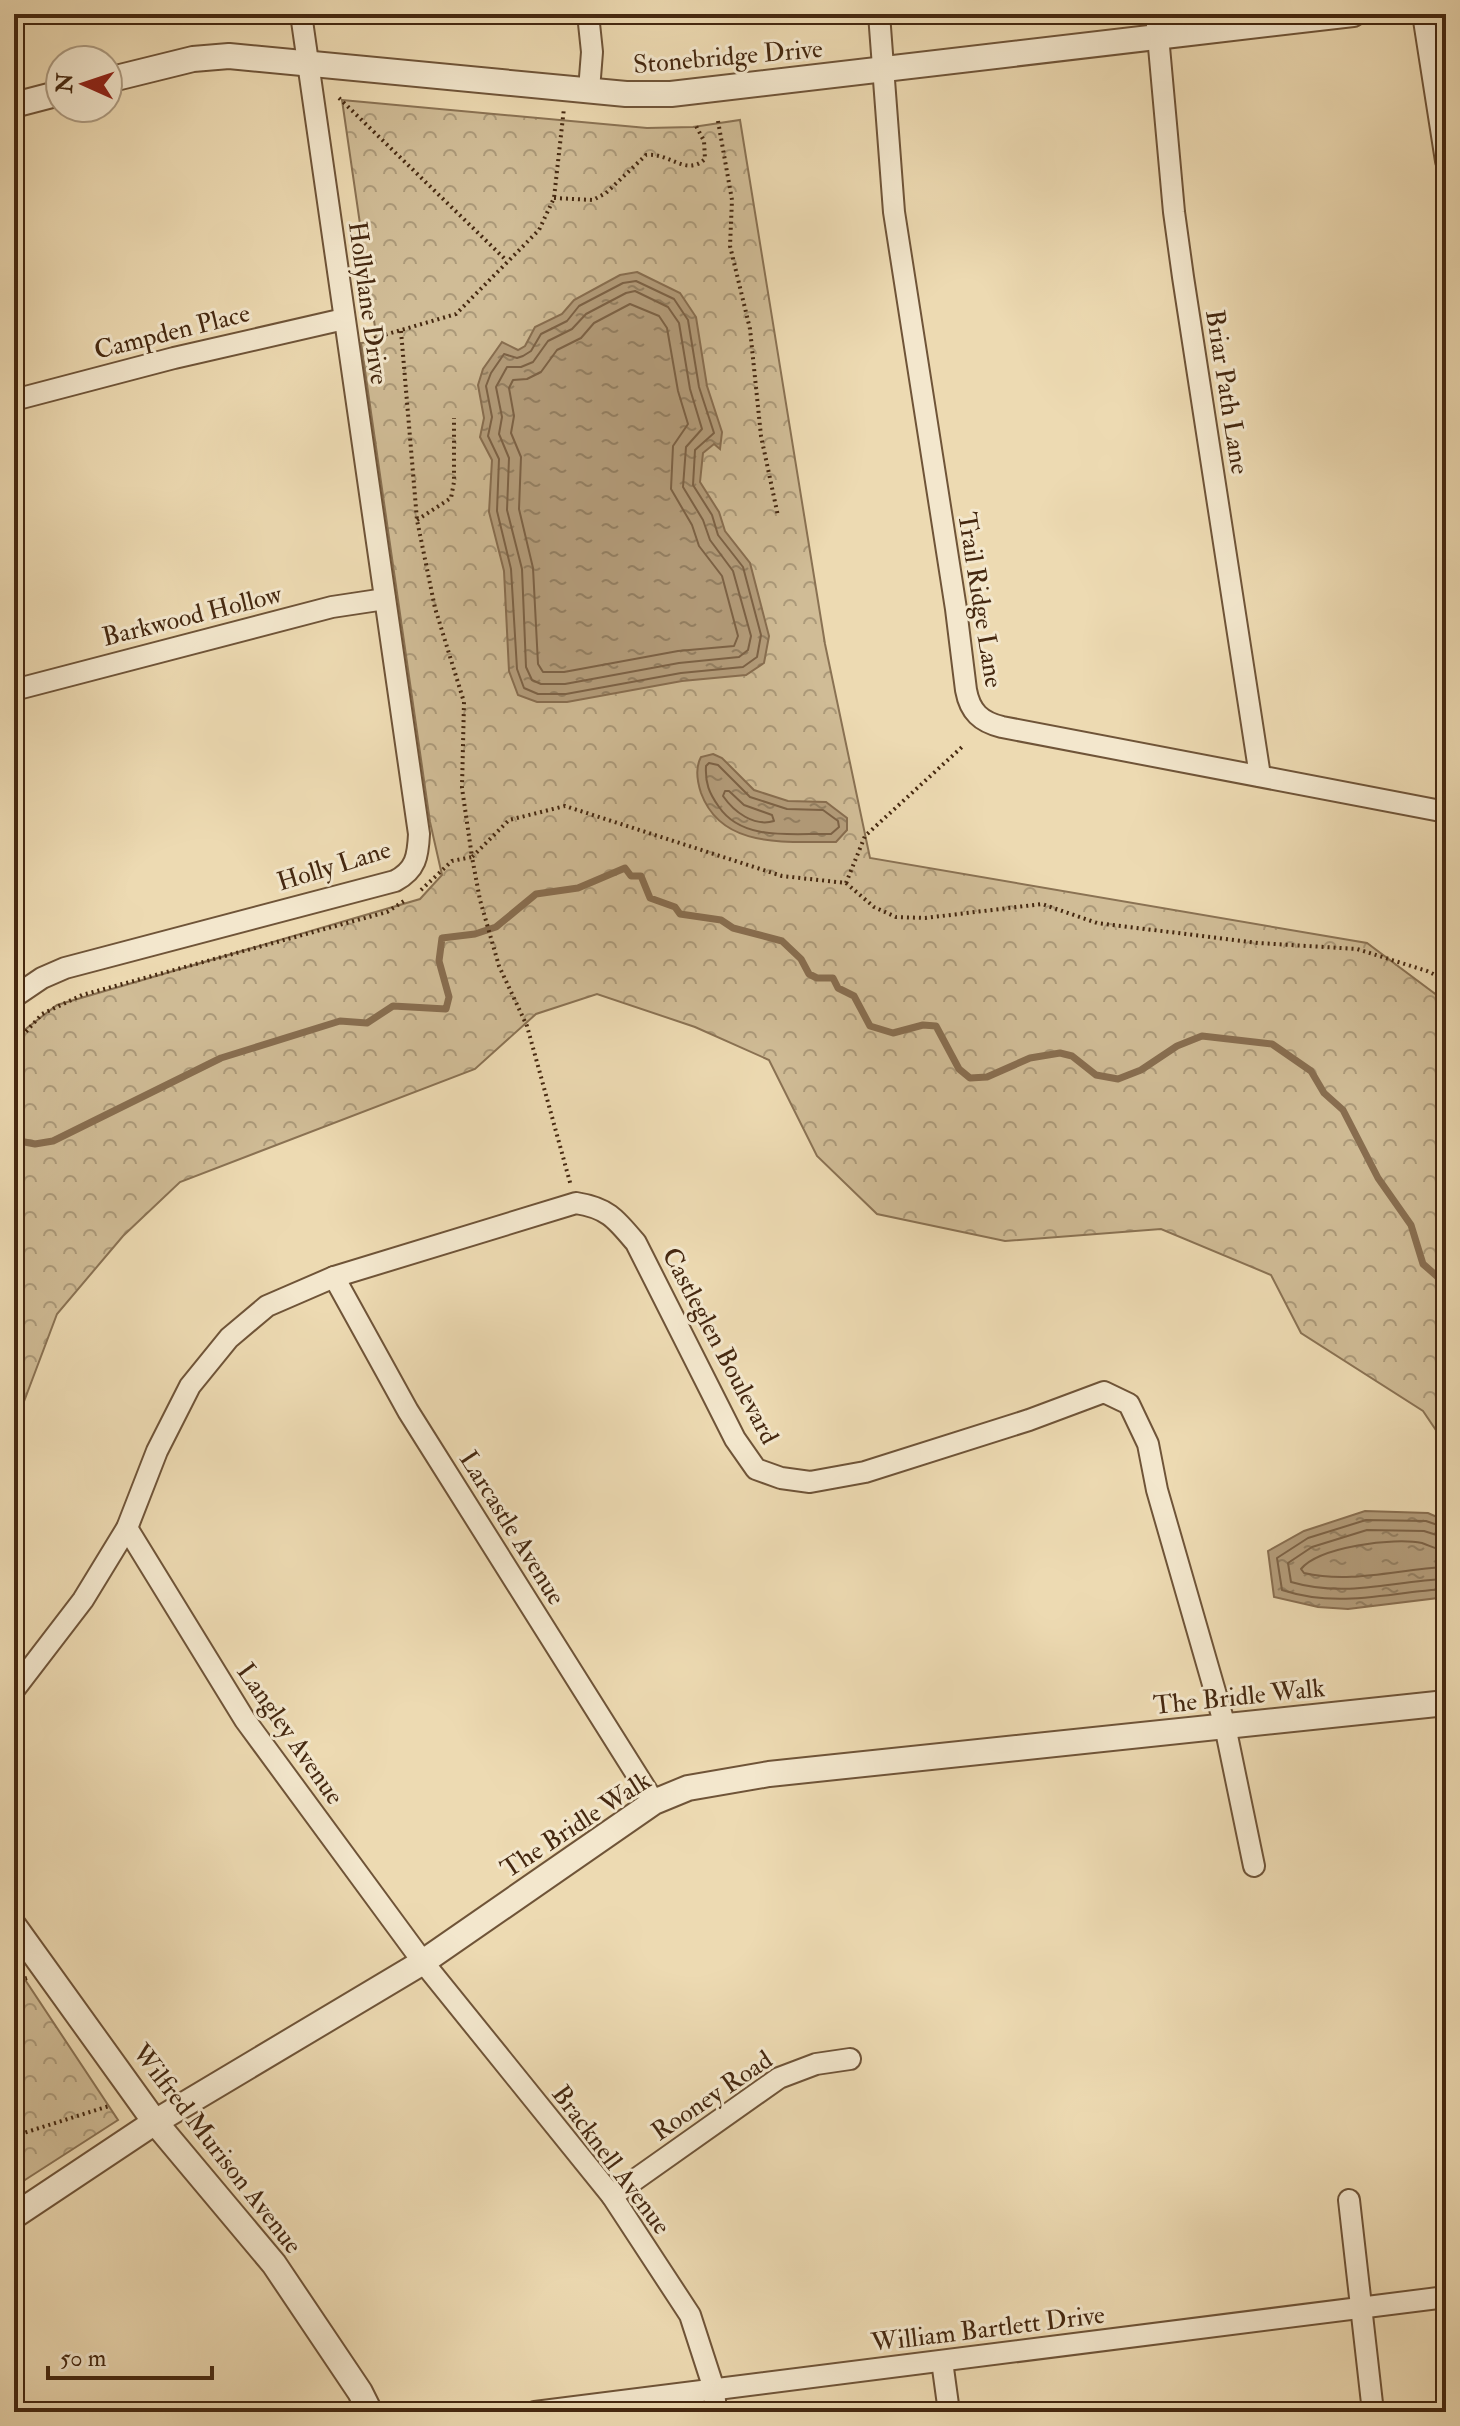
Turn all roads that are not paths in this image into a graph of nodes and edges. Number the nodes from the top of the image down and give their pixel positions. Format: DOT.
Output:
graph roads {
  1 [pos="301,14"];
  2 [pos="588,14"];
  3 [pos="879,14"];
  4 [pos="1353,14"];
  5 [pos="1423,14"];
  6 [pos="1157,26"];
  7 [pos="308,63"];
  8 [pos="884,70"];
  9 [pos="124,76"];
  10 [pos="589,90"];
  11 [pos="44,97"];
  12 [pos="14,105"];
  13 [pos="1446,161"];
  14 [pos="344,319"];
  15 [pos="14,400"];
  16 [pos="385,599"];
  17 [pos="14,690"];
  18 [pos="1260,776"];
  19 [pos="1446,812"];
  20 [pos="14,997"];
  21 [pos="334,1277"];
  22 [pos="127,1528"];
  23 [pos="14,1690"];
  24 [pos="1446,1703"];
  25 [pos="1225,1726"];
  26 [pos="654,1802"];
  27 [pos="1254,1866"];
  28 [pos="14,1926"];
  29 [pos="423,1962"];
  30 [pos="850,2059"];
  31 [pos="155,2122"];
  32 [pos="612,2196"];
  33 [pos="1349,2200"];
  34 [pos="14,2216"];
  35 [pos="1446,2297"];
  36 [pos="1362,2308"];
  37 [pos="942,2361"];
  38 [pos="714,2389"];
  39 [pos="370,2412"];
  40 [pos="535,2412"];
  41 [pos="716,2412"];
  42 [pos="949,2412"];
  43 [pos="1373,2412"];
  1 -- 7 [label="street, Hollylane Drive"];
  2 -- 10 [label="street"];
  3 -- 8 [label="street, Trail Ridge Lane"];
  4 -- 6 [label="street, Stonebridge Drive"];
  5 -- 13 [label="street"];
  6 -- 8 [label="street, Stonebridge Drive"];
  6 -- 18 [label="street, Briar Path Lane"];
  7 -- 9 [label="street, Stonebridge Drive"];
  7 -- 10 [label="street, Stonebridge Drive"];
  7 -- 14 [label="street, Hollylane Drive"];
  8 -- 10 [label="street, Stonebridge Drive"];
  8 -- 18 [label="street, Trail Ridge Lane"];
  11 -- 12 [label="street"];
  14 -- 15 [label="street, Campden Place"];
  14 -- 16 [label="street, Hollylane Drive"];
  16 -- 17 [label="street, Barkwood Hollow"];
  16 -- 20 [label="street, Holly Lane"];
  18 -- 19 [label="street, Trail Ridge Lane"];
  21 -- 22 [label="street"];
  21 -- 25 [label="street, Castleglen Boulevard"];
  21 -- 26 [label="street, Larcastle Avenue"];
  22 -- 23 [label="street"];
  22 -- 29 [label="street, Langley Avenue"];
  24 -- 25 [label="street, The Bridle Walk"];
  25 -- 26 [label="street, The Bridle Walk"];
  25 -- 27 [label="street, Castleglen Boulevard"];
  26 -- 29 [label="street, The Bridle Walk"];
  28 -- 31 [label="street, Wilfred Murison Avenue"];
  29 -- 31 [label="street, The Bridle Walk"];
  29 -- 32 [label="street, Bracknell Avenue"];
  30 -- 32 [label="street, Rooney Road"];
  31 -- 34 [label="street, The Bridle Walk"];
  31 -- 39 [label="street, Wilfred Murison Avenue"];
  32 -- 38 [label="street, Bracknell Avenue"];
  33 -- 36 [label="street"];
  35 -- 36 [label="street, William Bartlett Drive"];
  36 -- 37 [label="street, William Bartlett Drive"];
  36 -- 43 [label="street"];
  37 -- 38 [label="street, William Bartlett Drive"];
  37 -- 42 [label="street"];
  38 -- 40 [label="street, William Bartlett Drive"];
  38 -- 41 [label="street, Bracknell Avenue"];
}
